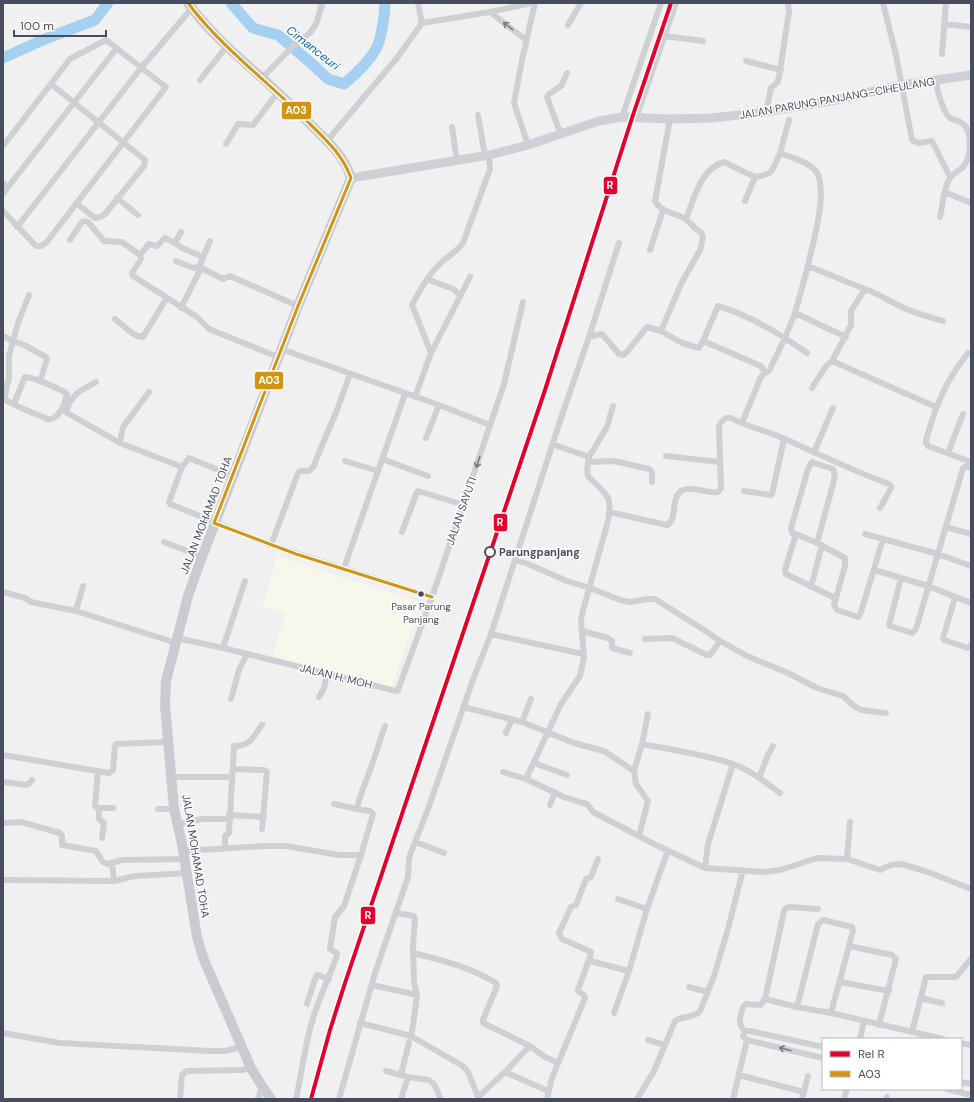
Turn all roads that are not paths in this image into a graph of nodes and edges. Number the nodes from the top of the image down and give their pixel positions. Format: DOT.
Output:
graph roads {
  1 [pos="320,3"];
  2 [pos="418,3"];
  3 [pos="533,3"];
  4 [pos="581,3"];
  5 [pos="660,3"];
  6 [pos="676,3"];
  7 [pos="788,3"];
  8 [pos="883,3"];
  9 [pos="946,3"];
  10 [pos="190,5"];
  11 [pos="490,12"];
  12 [pos="422,23"];
  13 [pos="944,24"];
  14 [pos="568,25"];
  15 [pos="971,27"];
  16 [pos="665,36"];
  17 [pos="526,40"];
  18 [pos="703,41"];
  19 [pos="226,46"];
  20 [pos="116,49"];
  21 [pos="942,54"];
  22 [pos="746,61"];
  23 [pos="141,68"];
  24 [pos="781,70"];
  25 [pos="567,73"];
  26 [pos="971,75"];
  27 [pos="262,78"];
  28 [pos="200,80"];
  29 [pos="936,81"];
  30 [pos="51,84"];
  31 [pos="901,85"];
  32 [pos="278,92"];
  33 [pos="74,103"];
  34 [pos="766,112"];
  35 [pos="478,115"];
  36 [pos="622,117"];
  37 [pos="636,118"];
  38 [pos="670,119"];
  39 [pos="789,120"];
  40 [pos="98,122"];
  41 [pos="452,126"];
  42 [pos="561,135"];
  43 [pos="327,141"];
  44 [pos="123,142"];
  45 [pos="226,144"];
  46 [pos="528,145"];
  47 [pos="3,146"];
  48 [pos="780,153"];
  49 [pos="487,156"];
  50 [pos="457,160"];
  51 [pos="756,177"];
  52 [pos="950,177"];
  53 [pos="351,178"];
  54 [pos="6,185"];
  55 [pos="944,192"];
  56 [pos="3,194"];
  57 [pos="117,198"];
  58 [pos="745,201"];
  59 [pos="76,203"];
  60 [pos="971,203"];
  61 [pos="663,210"];
  62 [pos="3,211"];
  63 [pos="138,215"];
  64 [pos="940,217"];
  65 [pos="686,219"];
  66 [pos="17,226"];
  67 [pos="181,232"];
  68 [pos="70,240"];
  69 [pos="210,241"];
  70 [pos="175,243"];
  71 [pos="619,243"];
  72 [pos="650,250"];
  73 [pos="140,255"];
  74 [pos="203,257"];
  75 [pos="176,261"];
  76 [pos="808,266"];
  77 [pos="200,268"];
  78 [pos="470,277"];
  79 [pos="427,279"];
  80 [pos="865,289"];
  81 [pos="29,295"];
  82 [pos="460,295"];
  83 [pos="166,299"];
  84 [pos="524,302"];
  85 [pos="298,306"];
  86 [pos="181,308"];
  87 [pos="795,313"];
  88 [pos="114,320"];
  89 [pos="943,321"];
  90 [pos="660,331"];
  91 [pos="3,336"];
  92 [pos="589,337"];
  93 [pos="846,337"];
  94 [pos="785,338"];
  95 [pos="13,341"];
  96 [pos="703,341"];
  97 [pos="280,353"];
  98 [pos="431,353"];
  99 [pos="807,353"];
  100 [pos="968,353"];
  101 [pos="832,361"];
  102 [pos="765,373"];
  103 [pos="350,374"];
  104 [pos="40,382"];
  105 [pos="96,382"];
  106 [pos="812,388"];
  107 [pos="149,392"];
  108 [pos="405,394"];
  109 [pos="415,397"];
  110 [pos="14,404"];
  111 [pos="439,405"];
  112 [pos="613,406"];
  113 [pos="936,407"];
  114 [pos="833,408"];
  115 [pos="64,411"];
  116 [pos="963,414"];
  117 [pos="742,423"];
  118 [pos="490,425"];
  119 [pos="426,438"];
  120 [pos="784,439"];
  121 [pos="120,443"];
  122 [pos="552,444"];
  123 [pos="814,452"];
  124 [pos="948,453"];
  125 [pos="666,456"];
  126 [pos="382,459"];
  127 [pos="589,459"];
  128 [pos="345,460"];
  129 [pos="720,462"];
  130 [pos="971,462"];
  131 [pos="182,467"];
  132 [pos="971,468"];
  133 [pos="378,471"];
  134 [pos="233,476"];
  135 [pos="428,476"];
  136 [pos="652,482"];
  137 [pos="744,491"];
  138 [pos="464,505"];
  139 [pos="880,508"];
  140 [pos="609,512"];
  141 [pos="214,523"];
  142 [pos="946,527"];
  143 [pos="402,532"];
  144 [pos="796,534"];
  145 [pos="866,534"];
  146 [pos="971,534"];
  147 [pos="883,539"];
  148 [pos="164,542"];
  149 [pos="820,544"];
  150 [pos="271,545"];
  151 [pos="938,554"];
  152 [pos="202,557"];
  153 [pos="515,560"];
  154 [pos="971,566"];
  155 [pos="344,568"];
  156 [pos="874,570"];
  157 [pos="901,578"];
  158 [pos="245,581"];
  159 [pos="83,586"];
  160 [pos="928,586"];
  161 [pos="811,587"];
  162 [pos="590,588"];
  163 [pos="3,592"];
  164 [pos="432,597"];
  165 [pos="835,598"];
  166 [pos="955,598"];
  167 [pos="971,603"];
  168 [pos="76,611"];
  169 [pos="582,631"];
  170 [pos="491,634"];
  171 [pos="645,639"];
  172 [pos="176,641"];
  173 [pos="720,641"];
  174 [pos="971,645"];
  175 [pos="223,648"];
  176 [pos="630,653"];
  177 [pos="247,654"];
  178 [pos="583,654"];
  179 [pos="327,674"];
  180 [pos="319,697"];
  181 [pos="531,699"];
  182 [pos="231,700"];
  183 [pos="463,707"];
  184 [pos="886,713"];
  185 [pos="648,714"];
  186 [pos="512,719"];
  187 [pos="522,722"];
  188 [pos="262,725"];
  189 [pos="385,726"];
  190 [pos="549,732"];
  191 [pos="506,733"];
  192 [pos="167,742"];
  193 [pos="642,744"];
  194 [pos="773,746"];
  195 [pos="3,755"];
  196 [pos="534,763"];
  197 [pos="733,764"];
  198 [pos="233,769"];
  199 [pos="98,771"];
  200 [pos="634,771"];
  201 [pos="502,772"];
  202 [pos="567,775"];
  203 [pos="172,777"];
  204 [pos="232,778"];
  205 [pos="760,778"];
  206 [pos="526,779"];
  207 [pos="32,780"];
  208 [pos="3,782"];
  209 [pos="555,792"];
  210 [pos="780,793"];
  211 [pos="334,804"];
  212 [pos="550,805"];
  213 [pos="98,808"];
  214 [pos="113,808"];
  215 [pos="158,809"];
  216 [pos="174,809"];
  217 [pos="357,809"];
  218 [pos="264,816"];
  219 [pos="229,817"];
  220 [pos="850,822"];
  221 [pos="3,823"];
  222 [pos="178,824"];
  223 [pos="262,829"];
  224 [pos="639,836"];
  225 [pos="102,838"];
  226 [pos="416,842"];
  227 [pos="225,847"];
  228 [pos="668,850"];
  229 [pos="444,854"];
  230 [pos="184,855"];
  231 [pos="361,855"];
  232 [pos="598,859"];
  233 [pos="847,859"];
  234 [pos="112,863"];
  235 [pos="705,868"];
  236 [pos="742,870"];
  237 [pos="187,873"];
  238 [pos="3,880"];
  239 [pos="114,881"];
  240 [pos="971,889"];
  241 [pos="618,899"];
  242 [pos="647,909"];
  243 [pos="818,909"];
  244 [pos="396,913"];
  245 [pos="849,946"];
  246 [pos="413,953"];
  247 [pos="971,959"];
  248 [pos="589,961"];
  249 [pos="628,971"];
  250 [pos="329,979"];
  251 [pos="840,982"];
  252 [pos="372,984"];
  253 [pos="689,987"];
  254 [pos="888,991"];
  255 [pos="708,992"];
  256 [pos="417,995"];
  257 [pos="920,998"];
  258 [pos="765,999"];
  259 [pos="942,1003"];
  260 [pos="306,1004"];
  261 [pos="797,1007"];
  262 [pos="614,1012"];
  263 [pos="830,1013"];
  264 [pos="864,1021"];
  265 [pos="360,1023"];
  266 [pos="879,1025"];
  267 [pos="912,1032"];
  268 [pos="3,1034"];
  269 [pos="745,1037"];
  270 [pos="860,1038"];
  271 [pos="939,1038"];
  272 [pos="410,1039"];
  273 [pos="648,1040"];
  274 [pos="665,1045"];
  275 [pos="530,1046"];
  276 [pos="242,1048"];
  277 [pos="822,1048"];
  278 [pos="822,1058"];
  279 [pos="558,1063"];
  280 [pos="252,1068"];
  281 [pos="386,1071"];
  282 [pos="505,1072"];
  283 [pos="401,1075"];
  284 [pos="739,1075"];
  285 [pos="808,1076"];
  286 [pos="408,1077"];
  287 [pos="262,1086"];
  288 [pos="951,1090"];
  289 [pos="548,1091"];
  290 [pos="804,1092"];
  291 [pos="971,1095"];
  292 [pos="481,1097"];
  293 [pos="180,1099"];
  294 [pos="258,1099"];
  295 [pos="271,1099"];
  296 [pos="296,1099"];
  297 [pos="339,1099"];
  298 [pos="401,1099"];
  299 [pos="441,1099"];
  300 [pos="547,1099"];
  301 [pos="638,1099"];
  302 [pos="733,1099"];
  303 [pos="802,1099"];
  1 -- 27 [label="street"];
  2 -- 12 [label="street"];
  3 -- 11 [label="street"];
  3 -- 17 [label="street"];
  4 -- 14 [label="street"];
  5 -- 36 [label="street"];
  6 -- 16 [label="street"];
  7 -- 24 [label="street"];
  8 -- 31 [label="street"];
  9 -- 13 [label="street"];
  10 -- 19 [label="main road"];
  10 -- 23 [label="street"];
  11 -- 12 [label="street"];
  17 -- 11 [label="street, one-way"];
  12 -- 43 [label="street"];
  13 -- 15 [label="street"];
  13 -- 21 [label="street"];
  16 -- 18 [label="street"];
  16 -- 37 [label="street"];
  17 -- 46 [label="street"];
  19 -- 27 [label="main road"];
  19 -- 28 [label="street"];
  20 -- 23 [label="street"];
  20 -- 30 [label="street"];
  20 -- 33 [label="street"];
  22 -- 24 [label="street"];
  23 -- 40 [label="street"];
  23 -- 44 [label="street"];
  24 -- 34 [label="street"];
  25 -- 42 [label="street"];
  26 -- 29 [label="street, JALAN PARUNG PANJANG–CIHEULANG"];
  27 -- 32 [label="main road"];
  29 -- 31 [label="street, JALAN PARUNG PANJANG–CIHEULANG"];
  29 -- 52 [label="street"];
  30 -- 33 [label="street"];
  30 -- 47 [label="street"];
  31 -- 34 [label="street, JALAN PARUNG PANJANG–CIHEULANG"];
  31 -- 52 [label="street"];
  32 -- 43 [label="main road"];
  32 -- 45 [label="street"];
  33 -- 40 [label="street"];
  33 -- 54 [label="street"];
  34 -- 38 [label="street, JALAN PARUNG PANJANG–CIHEULANG"];
  35 -- 49 [label="street"];
  36 -- 37 [label="street, JALAN PARUNG PANJANG–CIHEULANG"];
  36 -- 42 [label="street, JALAN PARUNG PANJANG–CIHEULANG"];
  37 -- 38 [label="street, JALAN PARUNG PANJANG–CIHEULANG"];
  38 -- 61 [label="street"];
  39 -- 48 [label="street"];
  40 -- 44 [label="street"];
  40 -- 66 [label="street"];
  41 -- 50 [label="street"];
  42 -- 46 [label="street, JALAN PARUNG PANJANG–CIHEULANG"];
  43 -- 53 [label="main road"];
  44 -- 57 [label="street"];
  44 -- 59 [label="street"];
  46 -- 49 [label="street, JALAN PARUNG PANJANG–CIHEULANG"];
  48 -- 51 [label="street"];
  48 -- 76 [label="street"];
  49 -- 50 [label="street, JALAN PARUNG PANJANG–CIHEULANG"];
  49 -- 79 [label="street"];
  50 -- 53 [label="street, JALAN PARUNG PANJANG–CIHEULANG"];
  51 -- 58 [label="street"];
  51 -- 65 [label="street"];
  52 -- 55 [label="street"];
  53 -- 85 [label="main road, JALAN MOHAMAD TOHA"];
  54 -- 56 [label="street"];
  55 -- 60 [label="street"];
  55 -- 64 [label="street"];
  57 -- 59 [label="street"];
  57 -- 63 [label="street"];
  59 -- 66 [label="street"];
  61 -- 65 [label="street"];
  61 -- 72 [label="street"];
  62 -- 66 [label="street"];
  65 -- 90 [label="street"];
  67 -- 70 [label="street"];
  68 -- 73 [label="street"];
  69 -- 74 [label="street"];
  70 -- 73 [label="street"];
  70 -- 74 [label="street"];
  71 -- 92 [label="street"];
  73 -- 83 [label="street"];
  74 -- 77 [label="street"];
  75 -- 77 [label="street"];
  76 -- 80 [label="street"];
  76 -- 87 [label="street"];
  77 -- 85 [label="street"];
  77 -- 86 [label="street"];
  78 -- 82 [label="street"];
  79 -- 82 [label="street"];
  79 -- 98 [label="street"];
  80 -- 89 [label="street"];
  80 -- 93 [label="street"];
  81 -- 95 [label="street"];
  82 -- 98 [label="street"];
  83 -- 86 [label="street"];
  83 -- 88 [label="street"];
  84 -- 118 [label="street, JALAN SAYUTI"];
  85 -- 97 [label="main road, JALAN MOHAMAD TOHA"];
  86 -- 97 [label="street"];
  87 -- 93 [label="street"];
  87 -- 94 [label="street"];
  90 -- 92 [label="street"];
  90 -- 96 [label="street"];
  91 -- 95 [label="street"];
  92 -- 122 [label="street"];
  93 -- 101 [label="street"];
  94 -- 96 [label="street"];
  94 -- 99 [label="street"];
  94 -- 102 [label="street"];
  95 -- 104 [label="street"];
  95 -- 110 [label="street"];
  96 -- 102 [label="street"];
  97 -- 103 [label="street"];
  97 -- 134 [label="main road, JALAN MOHAMAD TOHA"];
  98 -- 109 [label="street"];
  100 -- 113 [label="street"];
  101 -- 106 [label="street"];
  101 -- 113 [label="street"];
  102 -- 117 [label="street"];
  103 -- 108 [label="street"];
  103 -- 150 [label="street"];
  104 -- 110 [label="street"];
  104 -- 115 [label="street"];
  105 -- 115 [label="street"];
  107 -- 121 [label="street"];
  108 -- 109 [label="street"];
  108 -- 126 [label="street"];
  109 -- 111 [label="street"];
  110 -- 115 [label="street"];
  111 -- 118 [label="street"];
  111 -- 119 [label="street"];
  112 -- 127 [label="street"];
  113 -- 124 [label="street"];
  114 -- 123 [label="street"];
  115 -- 121 [label="street"];
  116 -- 124 [label="street"];
  117 -- 120 [label="street"];
  117 -- 129 [label="street"];
  118 -- 138 [label="street, JALAN SAYUTI, one-way"];
  120 -- 123 [label="street"];
  120 -- 137 [label="street"];
  121 -- 131 [label="street"];
  122 -- 127 [label="street"];
  122 -- 153 [label="street"];
  123 -- 139 [label="street"];
  124 -- 130 [label="street"];
  125 -- 129 [label="street"];
  126 -- 133 [label="street"];
  126 -- 135 [label="street"];
  127 -- 136 [label="street"];
  127 -- 140 [label="street"];
  128 -- 133 [label="street"];
  129 -- 140 [label="street"];
  131 -- 134 [label="street"];
  131 -- 141 [label="street"];
  132 -- 142 [label="street"];
  133 -- 155 [label="street"];
  134 -- 141 [label="main road, JALAN MOHAMAD TOHA"];
  138 -- 143 [label="street"];
  138 -- 164 [label="street, JALAN SAYUTI"];
  140 -- 162 [label="street"];
  141 -- 150 [label="street"];
  141 -- 152 [label="main road, JALAN MOHAMAD TOHA"];
  142 -- 146 [label="street"];
  142 -- 151 [label="street"];
  144 -- 149 [label="street"];
  144 -- 149 [label="street"];
  144 -- 161 [label="street"];
  145 -- 147 [label="street"];
  147 -- 151 [label="street"];
  147 -- 156 [label="street"];
  148 -- 152 [label="street"];
  149 -- 161 [label="street"];
  149 -- 165 [label="street"];
  150 -- 155 [label="street"];
  151 -- 154 [label="street"];
  151 -- 160 [label="street"];
  152 -- 172 [label="main road, JALAN MOHAMAD TOHA"];
  153 -- 162 [label="street"];
  153 -- 170 [label="street"];
  155 -- 164 [label="street"];
  156 -- 157 [label="street"];
  156 -- 165 [label="street"];
  157 -- 160 [label="street"];
  157 -- 160 [label="street"];
  158 -- 175 [label="street"];
  159 -- 168 [label="street"];
  160 -- 166 [label="street"];
  161 -- 165 [label="street"];
  162 -- 169 [label="street"];
  162 -- 173 [label="street"];
  163 -- 168 [label="street, JALAN H. MOH"];
  164 -- 179 [label="street, JALAN H. MOH"];
  166 -- 167 [label="street"];
  166 -- 174 [label="street"];
  168 -- 172 [label="street, JALAN H. MOH"];
  169 -- 176 [label="street"];
  169 -- 178 [label="street"];
  170 -- 178 [label="street"];
  170 -- 183 [label="street"];
  171 -- 173 [label="street"];
  172 -- 175 [label="street, JALAN H. MOH"];
  172 -- 192 [label="main road, JALAN MOHAMAD TOHA"];
  173 -- 184 [label="street"];
  175 -- 177 [label="street, JALAN H. MOH"];
  177 -- 179 [label="street, JALAN H. MOH"];
  177 -- 182 [label="street"];
  178 -- 190 [label="street"];
  179 -- 180 [label="street"];
  181 -- 187 [label="street"];
  183 -- 186 [label="street"];
  183 -- 226 [label="street"];
  185 -- 193 [label="street"];
  186 -- 187 [label="street"];
  186 -- 191 [label="street"];
  187 -- 190 [label="street"];
  188 -- 198 [label="street"];
  189 -- 217 [label="street"];
  190 -- 196 [label="street"];
  190 -- 200 [label="street"];
  192 -- 199 [label="street"];
  192 -- 203 [label="main road, JALAN MOHAMAD TOHA"];
  193 -- 197 [label="street"];
  193 -- 200 [label="street"];
  194 -- 205 [label="street"];
  195 -- 199 [label="street"];
  196 -- 202 [label="street"];
  196 -- 206 [label="street"];
  197 -- 205 [label="street"];
  197 -- 235 [label="street"];
  198 -- 204 [label="street"];
  198 -- 218 [label="street"];
  199 -- 213 [label="street"];
  200 -- 224 [label="street"];
  201 -- 206 [label="street"];
  203 -- 204 [label="street"];
  203 -- 216 [label="main road, JALAN MOHAMAD TOHA"];
  204 -- 219 [label="street"];
  205 -- 210 [label="street"];
  206 -- 209 [label="street"];
  207 -- 208 [label="street"];
  209 -- 212 [label="street"];
  209 -- 224 [label="street"];
  211 -- 217 [label="street"];
  213 -- 214 [label="street"];
  213 -- 225 [label="street"];
  215 -- 216 [label="street"];
  216 -- 222 [label="main road, JALAN MOHAMAD TOHA"];
  217 -- 231 [label="street"];
  218 -- 219 [label="street"];
  218 -- 223 [label="street"];
  219 -- 222 [label="street"];
  219 -- 227 [label="street"];
  220 -- 233 [label="street"];
  221 -- 234 [label="street"];
  222 -- 230 [label="main road, JALAN MOHAMAD TOHA"];
  224 -- 228 [label="street"];
  226 -- 229 [label="street"];
  226 -- 244 [label="street"];
  227 -- 230 [label="street"];
  227 -- 231 [label="street"];
  228 -- 235 [label="street"];
  228 -- 242 [label="street"];
  230 -- 234 [label="street"];
  230 -- 237 [label="main road, JALAN MOHAMAD TOHA"];
  231 -- 250 [label="street"];
  232 -- 248 [label="street"];
  233 -- 236 [label="street"];
  233 -- 240 [label="street"];
  234 -- 239 [label="street"];
  235 -- 236 [label="street"];
  236 -- 255 [label="street"];
  237 -- 239 [label="street"];
  237 -- 276 [label="main road, JALAN MOHAMAD TOHA"];
  238 -- 239 [label="street"];
  241 -- 242 [label="street"];
  242 -- 249 [label="street"];
  243 -- 258 [label="street"];
  244 -- 246 [label="street"];
  244 -- 252 [label="street"];
  245 -- 251 [label="street"];
  245 -- 254 [label="street"];
  245 -- 261 [label="street"];
  246 -- 256 [label="street"];
  246 -- 275 [label="street"];
  247 -- 257 [label="street"];
  248 -- 249 [label="street"];
  248 -- 279 [label="street"];
  249 -- 262 [label="street"];
  250 -- 260 [label="street"];
  250 -- 296 [label="street"];
  251 -- 254 [label="street"];
  251 -- 263 [label="street"];
  252 -- 256 [label="street"];
  252 -- 265 [label="street"];
  253 -- 255 [label="street"];
  254 -- 266 [label="street"];
  255 -- 274 [label="street"];
  256 -- 272 [label="street"];
  257 -- 259 [label="street"];
  257 -- 267 [label="street"];
  258 -- 261 [label="street"];
  258 -- 269 [label="street"];
  261 -- 263 [label="street"];
  263 -- 264 [label="street"];
  264 -- 266 [label="street"];
  264 -- 270 [label="street"];
  265 -- 272 [label="street"];
  265 -- 297 [label="street"];
  266 -- 267 [label="street"];
  267 -- 271 [label="street"];
  268 -- 276 [label="street"];
  269 -- 277 [label="street"];
  278 -- 269 [label="street, one-way"];
  269 -- 284 [label="street"];
  272 -- 283 [label="street"];
  272 -- 292 [label="street"];
  273 -- 274 [label="street"];
  274 -- 301 [label="street"];
  275 -- 279 [label="street"];
  275 -- 282 [label="street"];
  276 -- 280 [label="main road, JALAN MOHAMAD TOHA"];
  279 -- 289 [label="street"];
  280 -- 287 [label="main road, JALAN MOHAMAD TOHA"];
  280 -- 293 [label="street"];
  281 -- 283 [label="street"];
  282 -- 289 [label="street"];
  282 -- 292 [label="street"];
  283 -- 286 [label="street"];
  284 -- 290 [label="street"];
  284 -- 302 [label="street"];
  285 -- 290 [label="street"];
  286 -- 298 [label="street"];
  286 -- 299 [label="street"];
  287 -- 294 [label="street"];
  287 -- 295 [label="main road, JALAN MOHAMAD TOHA"];
  288 -- 291 [label="street"];
  289 -- 300 [label="street"];
  290 -- 303 [label="street"];
}
